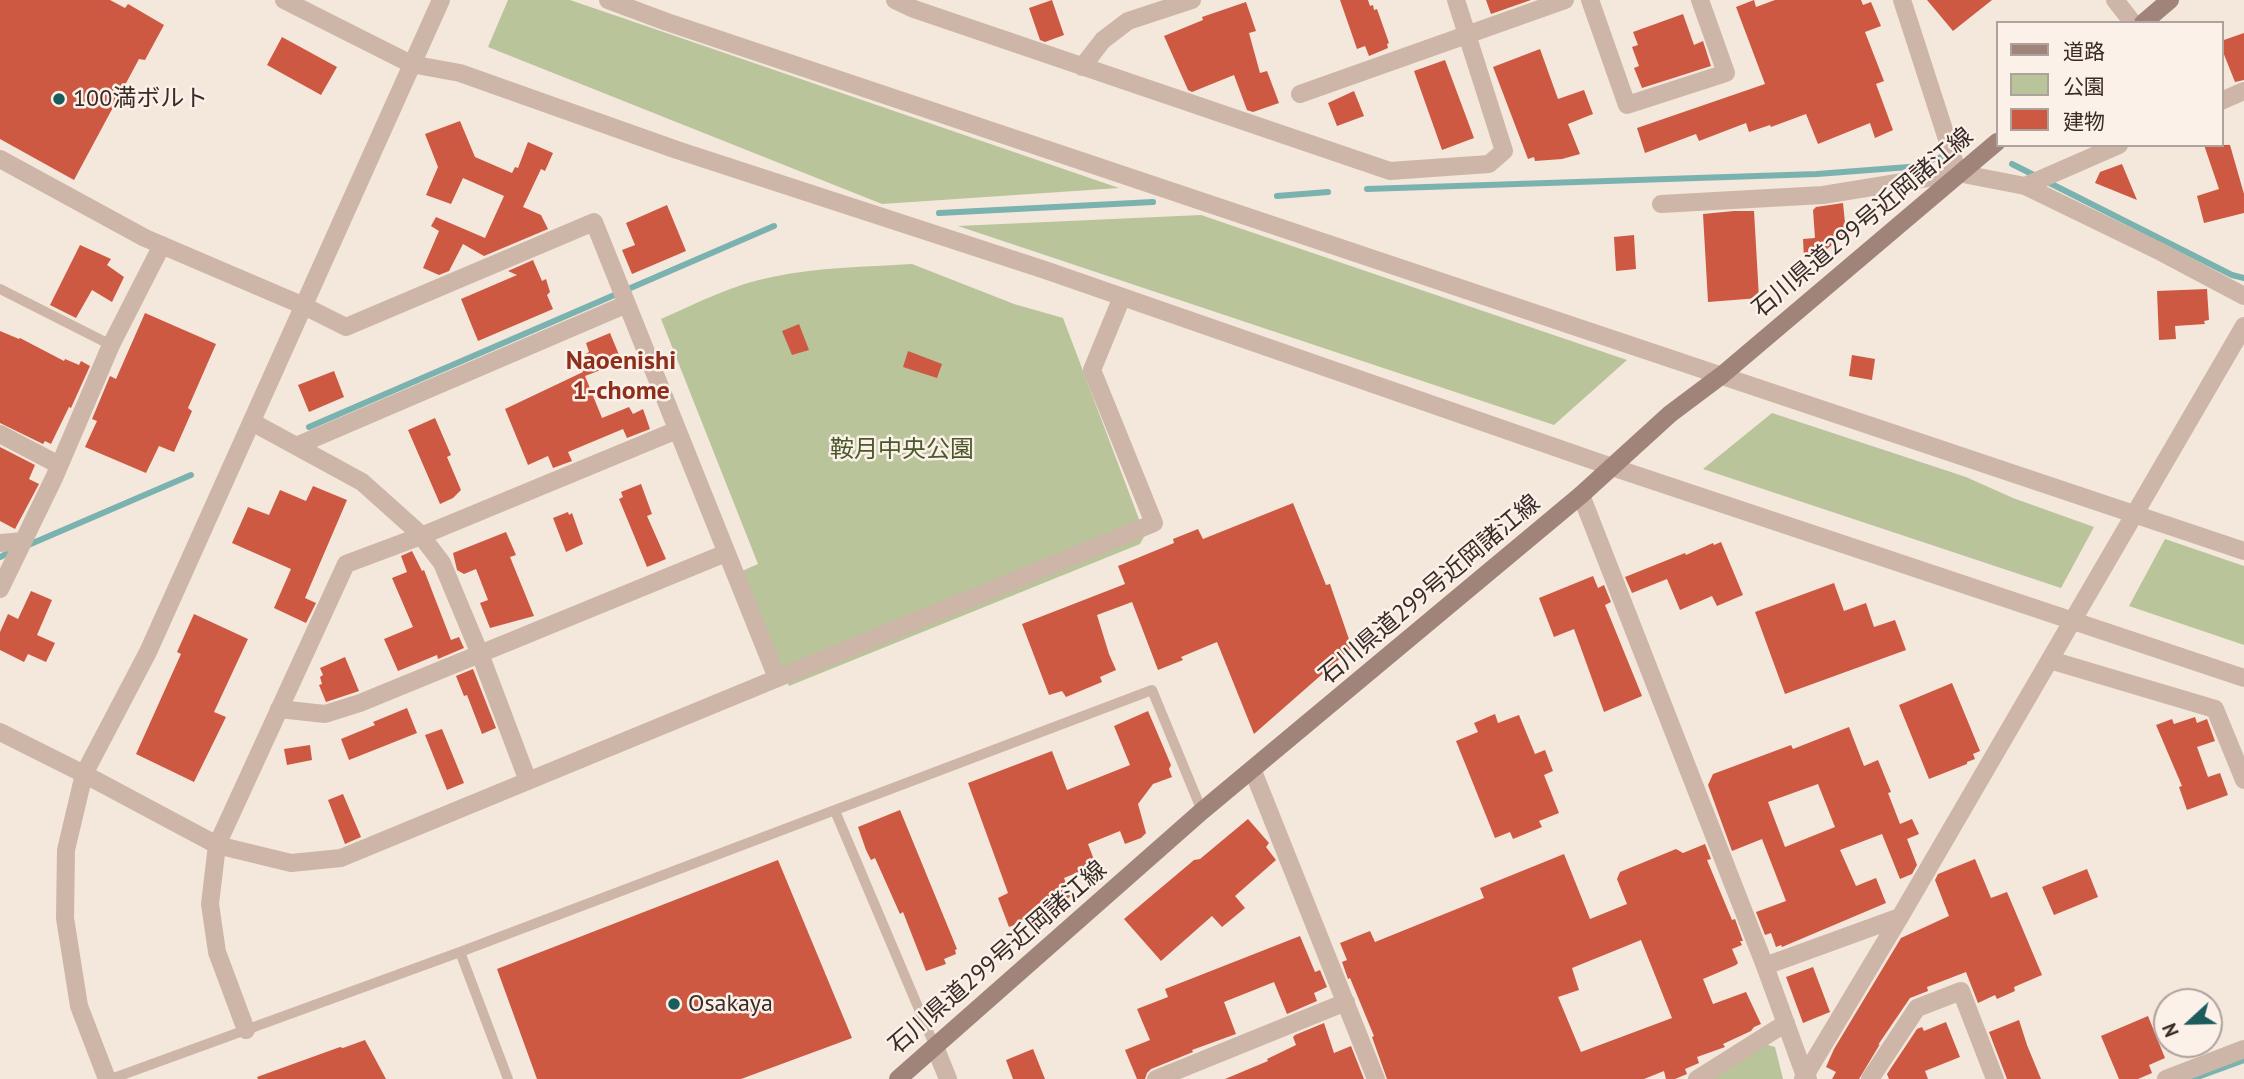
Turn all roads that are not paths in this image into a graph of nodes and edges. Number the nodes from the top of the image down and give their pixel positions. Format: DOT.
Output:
graph roads {
  1 [pos="284,0"];
  2 [pos="441,0"];
  3 [pos="608,0"];
  4 [pos="894,0"];
  5 [pos="1192,0"];
  6 [pos="1456,0"];
  7 [pos="1565,0"];
  8 [pos="1590,0"];
  9 [pos="1700,0"];
  10 [pos="1902,0"];
  11 [pos="2115,0"];
  12 [pos="2170,0"];
  13 [pos="2131,21"];
  14 [pos="2145,21"];
  15 [pos="1466,35"];
  16 [pos="411,64"];
  17 [pos="1082,67"];
  18 [pos="2244,91"];
  19 [pos="1300,94"];
  20 [pos="2223,100"];
  21 [pos="1996,143"];
  22 [pos="2114,147"];
  23 [pos="0,159"];
  24 [pos="1958,173"];
  25 [pos="2030,184"];
  26 [pos="1661,204"];
  27 [pos="162,245"];
  28 [pos="0,289"];
  29 [pos="2244,296"];
  30 [pos="1122,297"];
  31 [pos="626,304"];
  32 [pos="304,306"];
  33 [pos="2244,326"];
  34 [pos="111,345"];
  35 [pos="1722,374"];
  36 [pos="252,422"];
  37 [pos="677,430"];
  38 [pos="0,435"];
  39 [pos="296,446"];
  40 [pos="59,465"];
  41 [pos="1612,467"];
  42 [pos="1581,495"];
  43 [pos="2135,515"];
  44 [pos="421,536"];
  45 [pos="25,537"];
  46 [pos="0,543"];
  47 [pos="2244,551"];
  48 [pos="726,553"];
  49 [pos="0,589"];
  50 [pos="2072,622"];
  51 [pos="480,654"];
  52 [pos="2050,660"];
  53 [pos="777,678"];
  54 [pos="2244,678"];
  55 [pos="279,709"];
  56 [pos="0,732"];
  57 [pos="1253,771"];
  58 [pos="85,774"];
  59 [pos="2244,780"];
  60 [pos="528,781"];
  61 [pos="835,811"];
  62 [pos="1202,811"];
  63 [pos="217,845"];
  64 [pos="1900,917"];
  65 [pos="460,952"];
  66 [pos="1765,966"];
  67 [pos="1346,1002"];
  68 [pos="1786,1023"];
  69 [pos="246,1030"];
  70 [pos="935,1047"];
  71 [pos="2244,1049"];
  72 [pos="1805,1078"];
  73 [pos="109,1079"];
  74 [pos="508,1079"];
  75 [pos="898,1079"];
  76 [pos="948,1079"];
  77 [pos="1156,1079"];
  78 [pos="1376,1079"];
  79 [pos="1697,1079"];
  80 [pos="1870,1079"];
  81 [pos="1994,1079"];
  82 [pos="2166,1079"];
  1 -- 16 [label="street"];
  2 -- 16 [label="street"];
  3 -- 35 [label="street"];
  4 -- 17 [label="street"];
  5 -- 17 [label="street"];
  6 -- 15 [label="street"];
  7 -- 15 [label="street"];
  8 -- 9 [label="street"];
  10 -- 24 [label="street"];
  11 -- 13 [label="street"];
  12 -- 14 [label="main road"];
  15 -- 17 [label="street"];
  15 -- 19 [label="street"];
  16 -- 30 [label="street"];
  16 -- 32 [label="street"];
  18 -- 20 [label="street"];
  21 -- 24 [label="main road, 石川県道299号近岡諸江線"];
  22 -- 25 [label="street"];
  23 -- 27 [label="street"];
  24 -- 25 [label="street"];
  24 -- 26 [label="street"];
  24 -- 35 [label="main road, 石川県道299号近岡諸江線"];
  25 -- 29 [label="street"];
  27 -- 32 [label="street"];
  27 -- 34 [label="street"];
  28 -- 34 [label="lane"];
  30 -- 41 [label="street"];
  30 -- 53 [label="street"];
  31 -- 32 [label="street"];
  31 -- 37 [label="street"];
  31 -- 39 [label="street"];
  32 -- 36 [label="street"];
  33 -- 43 [label="street"];
  34 -- 40 [label="street"];
  35 -- 41 [label="main road, 石川県道299号近岡諸江線"];
  35 -- 43 [label="street"];
  36 -- 39 [label="street"];
  36 -- 58 [label="street"];
  37 -- 44 [label="street"];
  37 -- 48 [label="street"];
  38 -- 40 [label="street"];
  39 -- 44 [label="street"];
  40 -- 45 [label="street"];
  41 -- 42 [label="main road, 石川県道299号近岡諸江線"];
  41 -- 50 [label="street"];
  42 -- 57 [label="main road, 石川県道299号近岡諸江線"];
  42 -- 66 [label="street"];
  43 -- 47 [label="street"];
  43 -- 50 [label="street"];
  44 -- 51 [label="street"];
  44 -- 55 [label="street"];
  45 -- 46 [label="street"];
  45 -- 49 [label="street"];
  48 -- 51 [label="street"];
  48 -- 53 [label="street"];
  50 -- 52 [label="street"];
  50 -- 54 [label="street"];
  51 -- 55 [label="street"];
  51 -- 60 [label="street"];
  52 -- 59 [label="street"];
  52 -- 64 [label="street"];
  53 -- 60 [label="street"];
  55 -- 63 [label="street"];
  56 -- 58 [label="street"];
  57 -- 62 [label="main road, 石川県道299号近岡諸江線"];
  57 -- 67 [label="street"];
  58 -- 63 [label="street"];
  58 -- 73 [label="street"];
  60 -- 63 [label="street"];
  61 -- 62 [label="lane"];
  61 -- 65 [label="lane"];
  61 -- 70 [label="lane"];
  62 -- 70 [label="main road, 石川県道299号近岡諸江線"];
  63 -- 69 [label="street"];
  64 -- 66 [label="street"];
  64 -- 72 [label="street"];
  65 -- 69 [label="lane"];
  65 -- 74 [label="lane"];
  66 -- 68 [label="street"];
  67 -- 77 [label="street"];
  67 -- 78 [label="street"];
  68 -- 72 [label="street"];
  68 -- 79 [label="street"];
  69 -- 73 [label="lane"];
  70 -- 75 [label="main road, 石川県道299号近岡諸江線"];
  70 -- 76 [label="street"];
  71 -- 82 [label="street"];
  80 -- 81 [label="street"];
}
